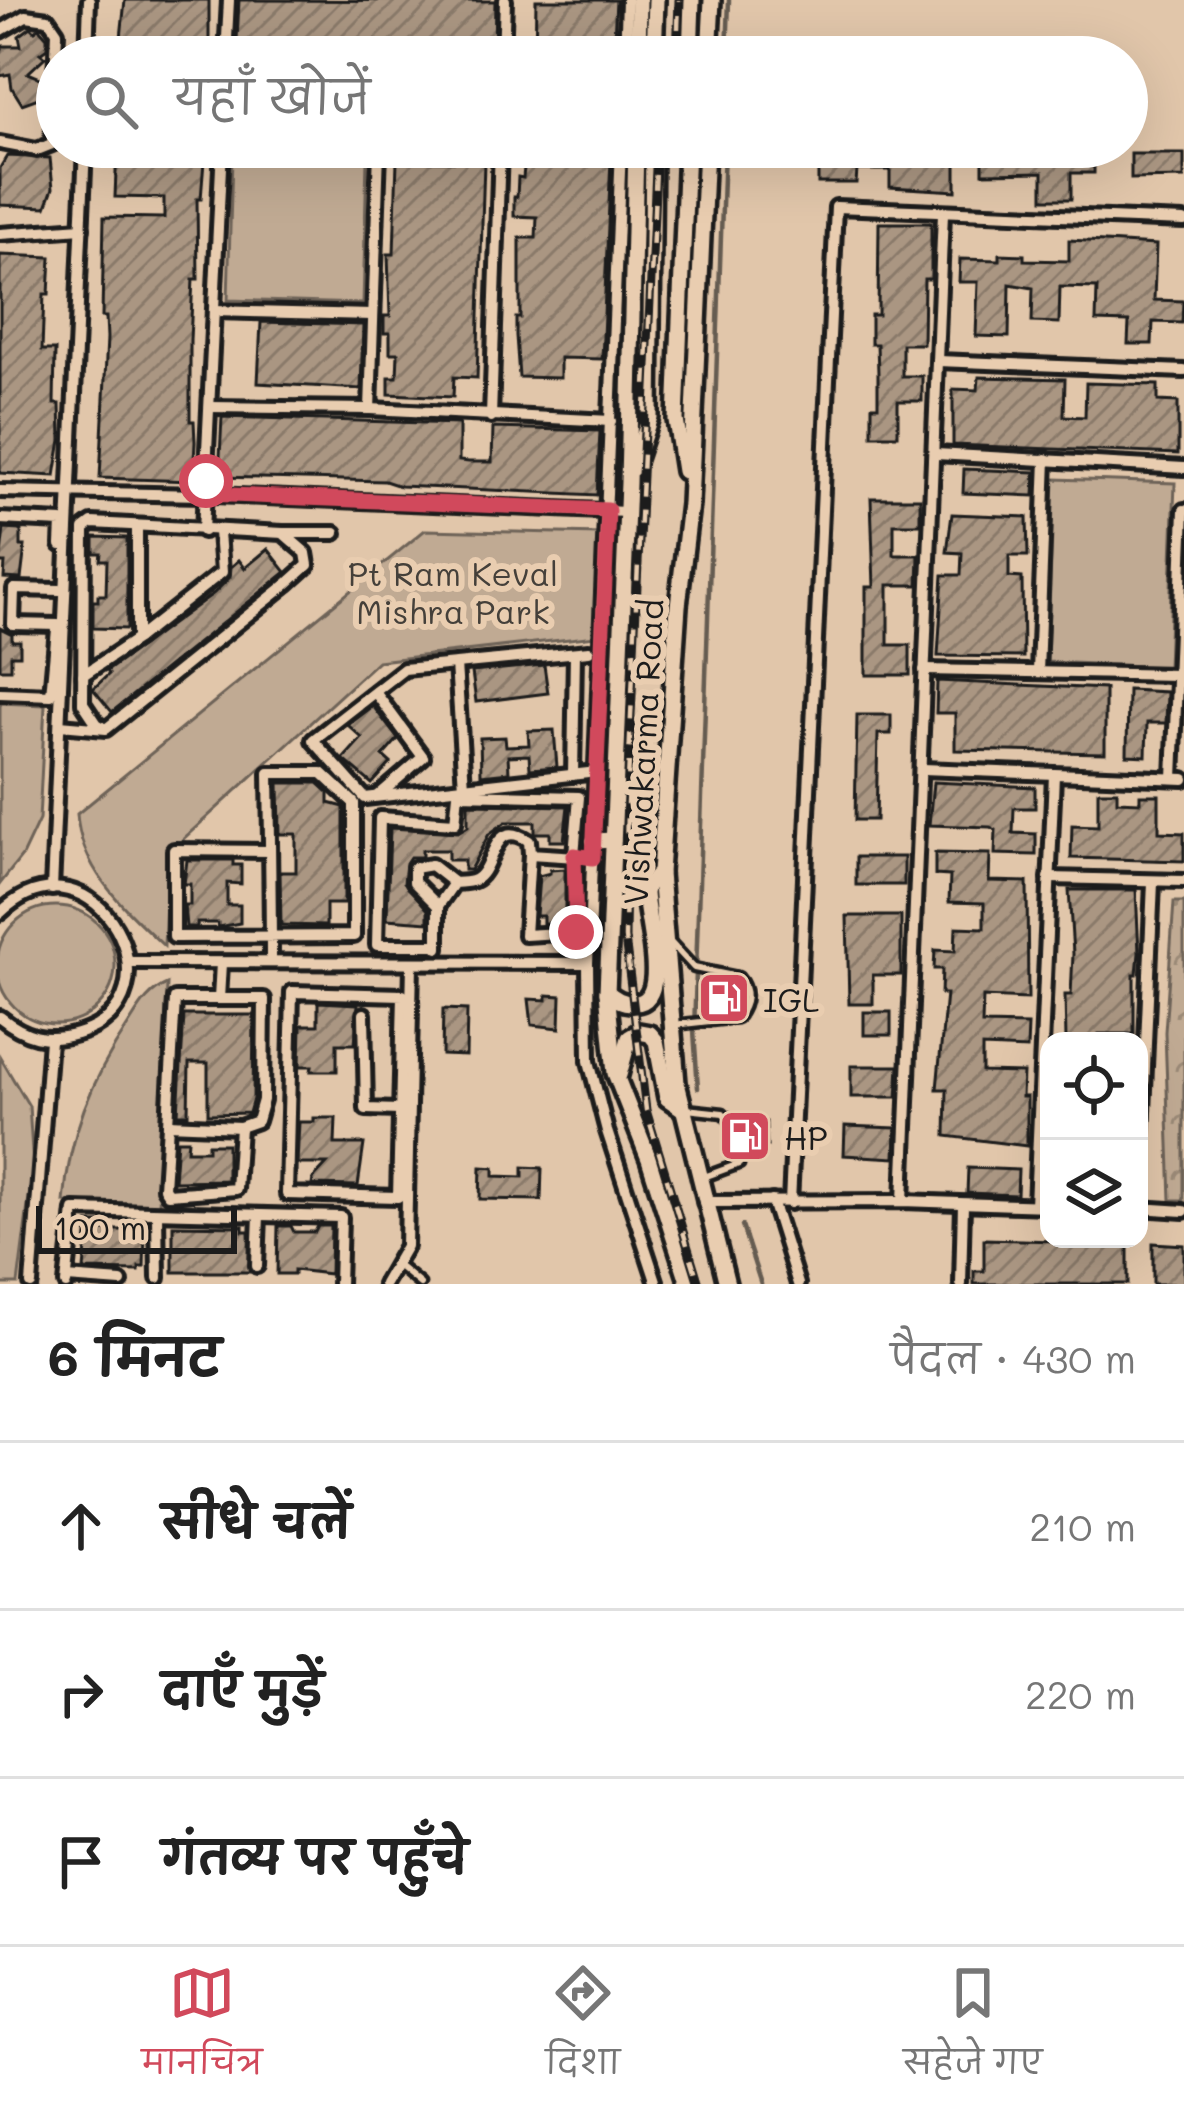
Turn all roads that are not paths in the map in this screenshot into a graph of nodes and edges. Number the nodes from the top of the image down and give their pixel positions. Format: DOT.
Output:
graph roads {
  1 [pos="89,0"];
  2 [pos="229,0"];
  3 [pos="505,0"];
  4 [pos="627,0"];
  5 [pos="639,0"];
  6 [pos="656,0"];
  7 [pos="692,0"];
  8 [pos="712,0"];
  9 [pos="0,31"];
  10 [pos="57,36"];
  11 [pos="88,36"];
  12 [pos="227,36"];
  13 [pos="504,36"];
  14 [pos="626,36"];
  15 [pos="638,36"];
  16 [pos="655,36"];
  17 [pos="691,36"];
  18 [pos="711,36"];
  19 [pos="0,143"];
  20 [pos="36,150"];
  21 [pos="84,168"];
  22 [pos="221,168"];
  23 [pos="378,168"];
  24 [pos="499,168"];
  25 [pos="620,168"];
  26 [pos="636,168"];
  27 [pos="653,168"];
  28 [pos="686,168"];
  29 [pos="705,168"];
  30 [pos="943,213"];
  31 [pos="1184,221"];
  32 [pos="82,228"];
  33 [pos="0,234"];
  34 [pos="214,311"];
  35 [pos="372,315"];
  36 [pos="938,361"];
  37 [pos="1184,371"];
  38 [pos="210,406"];
  39 [pos="370,409"];
  40 [pos="491,417"];
  41 [pos="611,421"];
  42 [pos="936,454"];
  43 [pos="1046,459"];
  44 [pos="1184,468"];
  45 [pos="628,483"];
  46 [pos="0,490"];
  47 [pos="70,490"];
  48 [pos="210,495"];
  49 [pos="690,504"];
  50 [pos="608,510"];
  51 [pos="1184,510"];
  52 [pos="627,512"];
  53 [pos="0,519"];
  54 [pos="137,527"];
  55 [pos="203,531"];
  56 [pos="219,532"];
  57 [pos="283,533"];
  58 [pos="335,533"];
  59 [pos="59,590"];
  60 [pos="62,608"];
  61 [pos="58,625"];
  62 [pos="137,638"];
  63 [pos="589,651"];
  64 [pos="456,664"];
  65 [pos="924,670"];
  66 [pos="1038,672"];
  67 [pos="83,675"];
  68 [pos="1177,675"];
  69 [pos="375,692"];
  70 [pos="0,693"];
  71 [pos="59,725"];
  72 [pos="106,728"];
  73 [pos="923,769"];
  74 [pos="597,772"];
  75 [pos="573,775"];
  76 [pos="1054,775"];
  77 [pos="1178,779"];
  78 [pos="464,787"];
  79 [pos="376,797"];
  80 [pos="613,840"];
  81 [pos="594,849"];
  82 [pos="270,851"];
  83 [pos="530,854"];
  84 [pos="574,855"];
  85 [pos="660,873"];
  86 [pos="1049,878"];
  87 [pos="1184,881"];
  88 [pos="1153,882"];
  89 [pos="454,884"];
  90 [pos="52,889"];
  91 [pos="438,907"];
  92 [pos="0,914"];
  93 [pos="665,934"];
  94 [pos="271,935"];
  95 [pos="438,945"];
  96 [pos="129,962"];
  97 [pos="271,962"];
  98 [pos="221,963"];
  99 [pos="344,963"];
  100 [pos="412,963"];
  101 [pos="438,963"];
  102 [pos="588,963"];
  103 [pos="607,992"];
  104 [pos="343,994"];
  105 [pos="219,999"];
  106 [pos="364,1015"];
  107 [pos="0,1017"];
  108 [pos="672,1025"];
  109 [pos="50,1040"];
  110 [pos="617,1077"];
  111 [pos="683,1109"];
  112 [pos="400,1110"];
  113 [pos="168,1124"];
  114 [pos="240,1127"];
  115 [pos="1142,1140"];
  116 [pos="698,1179"];
  117 [pos="772,1201"];
  118 [pos="903,1201"];
  119 [pos="704,1202"];
  120 [pos="790,1203"];
  121 [pos="963,1204"];
  122 [pos="1034,1205"];
  123 [pos="1040,1205"];
  124 [pos="1148,1208"];
  125 [pos="1184,1211"];
  126 [pos="157,1214"];
  127 [pos="260,1215"];
  128 [pos="396,1264"];
  129 [pos="257,1266"];
  130 [pos="158,1278"];
  131 [pos="66,1281"];
  132 [pos="121,1282"];
  133 [pos="31,1284"];
  134 [pos="340,1284"];
  135 [pos="384,1284"];
  136 [pos="420,1284"];
  137 [pos="657,1284"];
  138 [pos="689,1284"];
  139 [pos="727,1284"];
  140 [pos="798,1284"];
  141 [pos="961,1284"];
  1 -- 11 [label="street"];
  2 -- 12 [label="street"];
  3 -- 13 [label="street"];
  4 -- 14 [label="street"];
  5 -- 15 [label="main road"];
  6 -- 16 [label="main road"];
  7 -- 17 [label="main road"];
  8 -- 18 [label="main road"];
  9 -- 10 [label="street"];
  19 -- 20 [label="street"];
  21 -- 32 [label="street"];
  22 -- 34 [label="street"];
  23 -- 35 [label="street"];
  24 -- 40 [label="street"];
  25 -- 41 [label="street"];
  26 -- 45 [label="main road, Vishwakarma Road"];
  27 -- 45 [label="main road"];
  28 -- 49 [label="main road"];
  29 -- 49 [label="main road"];
  30 -- 31 [label="street"];
  30 -- 36 [label="street"];
  30 -- 120 [label="street"];
  32 -- 33 [label="street"];
  32 -- 47 [label="street"];
  34 -- 35 [label="street"];
  34 -- 38 [label="street"];
  35 -- 39 [label="street"];
  36 -- 37 [label="street"];
  36 -- 42 [label="street"];
  38 -- 39 [label="street"];
  38 -- 48 [label="street"];
  39 -- 40 [label="street"];
  40 -- 41 [label="street"];
  41 -- 50 [label="street"];
  42 -- 43 [label="street"];
  42 -- 65 [label="street"];
  43 -- 44 [label="street"];
  43 -- 66 [label="street"];
  45 -- 52 [label="main road, Vishwakarma Road"];
  46 -- 47 [label="street"];
  47 -- 48 [label="street"];
  47 -- 60 [label="street"];
  48 -- 50 [label="street"];
  48 -- 55 [label="street"];
  49 -- 85 [label="main road, Vishwakarma Road"];
  50 -- 52 [label="street"];
  50 -- 63 [label="street"];
  51 -- 68 [label="street"];
  52 -- 80 [label="main road, Vishwakarma Road"];
  53 -- 59 [label="street"];
  54 -- 55 [label="street"];
  54 -- 62 [label="street"];
  54 -- 67 [label="street"];
  55 -- 56 [label="street"];
  56 -- 57 [label="street"];
  56 -- 62 [label="street"];
  57 -- 58 [label="street"];
  57 -- 72 [label="street"];
  59 -- 60 [label="street"];
  59 -- 61 [label="street"];
  60 -- 61 [label="street"];
  60 -- 71 [label="street"];
  61 -- 70 [label="street"];
  62 -- 67 [label="street"];
  63 -- 64 [label="street"];
  63 -- 74 [label="street"];
  63 -- 75 [label="street"];
  64 -- 69 [label="street"];
  64 -- 78 [label="street"];
  65 -- 66 [label="street"];
  65 -- 73 [label="street"];
  66 -- 68 [label="street"];
  67 -- 72 [label="street"];
  68 -- 77 [label="street"];
  69 -- 79 [label="street"];
  69 -- 79 [label="street"];
  71 -- 72 [label="street"];
  71 -- 90 [label="street"];
  73 -- 76 [label="street"];
  73 -- 118 [label="street"];
  74 -- 75 [label="street"];
  74 -- 81 [label="street"];
  75 -- 78 [label="street"];
  76 -- 77 [label="street"];
  76 -- 86 [label="street"];
  78 -- 79 [label="street"];
  80 -- 81 [label="main road"];
  80 -- 103 [label="main road, Vishwakarma Road"];
  81 -- 84 [label="street"];
  81 -- 102 [label="street"];
  82 -- 94 [label="street"];
  82 -- 94 [label="street"];
  82 -- 94 [label="street"];
  83 -- 84 [label="street"];
  83 -- 84 [label="street"];
  83 -- 89 [label="street"];
  84 -- 95 [label="street"];
  85 -- 93 [label="main road, Vishwakarma Road"];
  85 -- 103 [label="main road"];
  86 -- 88 [label="street"];
  86 -- 122 [label="street"];
  87 -- 88 [label="street"];
  88 -- 115 [label="street"];
  89 -- 91 [label="street"];
  89 -- 91 [label="street"];
  90 -- 92 [label="street"];
  90 -- 96 [label="street"];
  91 -- 95 [label="street"];
  93 -- 108 [label="main road, Vishwakarma Road"];
  93 -- 108 [label="lane"];
  94 -- 97 [label="street"];
  95 -- 101 [label="street"];
  96 -- 98 [label="street"];
  96 -- 109 [label="street"];
  97 -- 98 [label="street"];
  97 -- 99 [label="street"];
  98 -- 105 [label="street"];
  99 -- 100 [label="street"];
  99 -- 104 [label="street"];
  100 -- 101 [label="street"];
  100 -- 128 [label="street"];
  101 -- 102 [label="street"];
  102 -- 137 [label="street"];
  103 -- 110 [label="main road, Vishwakarma Road"];
  104 -- 112 [label="street"];
  104 -- 112 [label="street"];
  105 -- 113 [label="street"];
  105 -- 114 [label="street"];
  106 -- 112 [label="street"];
  107 -- 109 [label="street"];
  108 -- 111 [label="main road, Vishwakarma Road"];
  109 -- 133 [label="street"];
  110 -- 111 [label="main road"];
  110 -- 138 [label="main road, Vishwakarma Road"];
  111 -- 116 [label="main road, Vishwakarma Road"];
  111 -- 116 [label="lane"];
  113 -- 114 [label="street"];
  113 -- 114 [label="street"];
  116 -- 119 [label="main road, Vishwakarma Road"];
  117 -- 119 [label="street"];
  117 -- 120 [label="street"];
  117 -- 140 [label="street"];
  118 -- 120 [label="street"];
  118 -- 121 [label="street"];
  119 -- 139 [label="main road, Vishwakarma Road"];
  121 -- 122 [label="street"];
  121 -- 141 [label="street"];
  122 -- 123 [label="street"];
  124 -- 125 [label="street"];
  126 -- 127 [label="street"];
  126 -- 130 [label="street"];
  126 -- 131 [label="street"];
  127 -- 129 [label="street"];
  127 -- 134 [label="street"];
  128 -- 135 [label="street"];
  128 -- 136 [label="lane"];
  131 -- 132 [label="street"];
}
